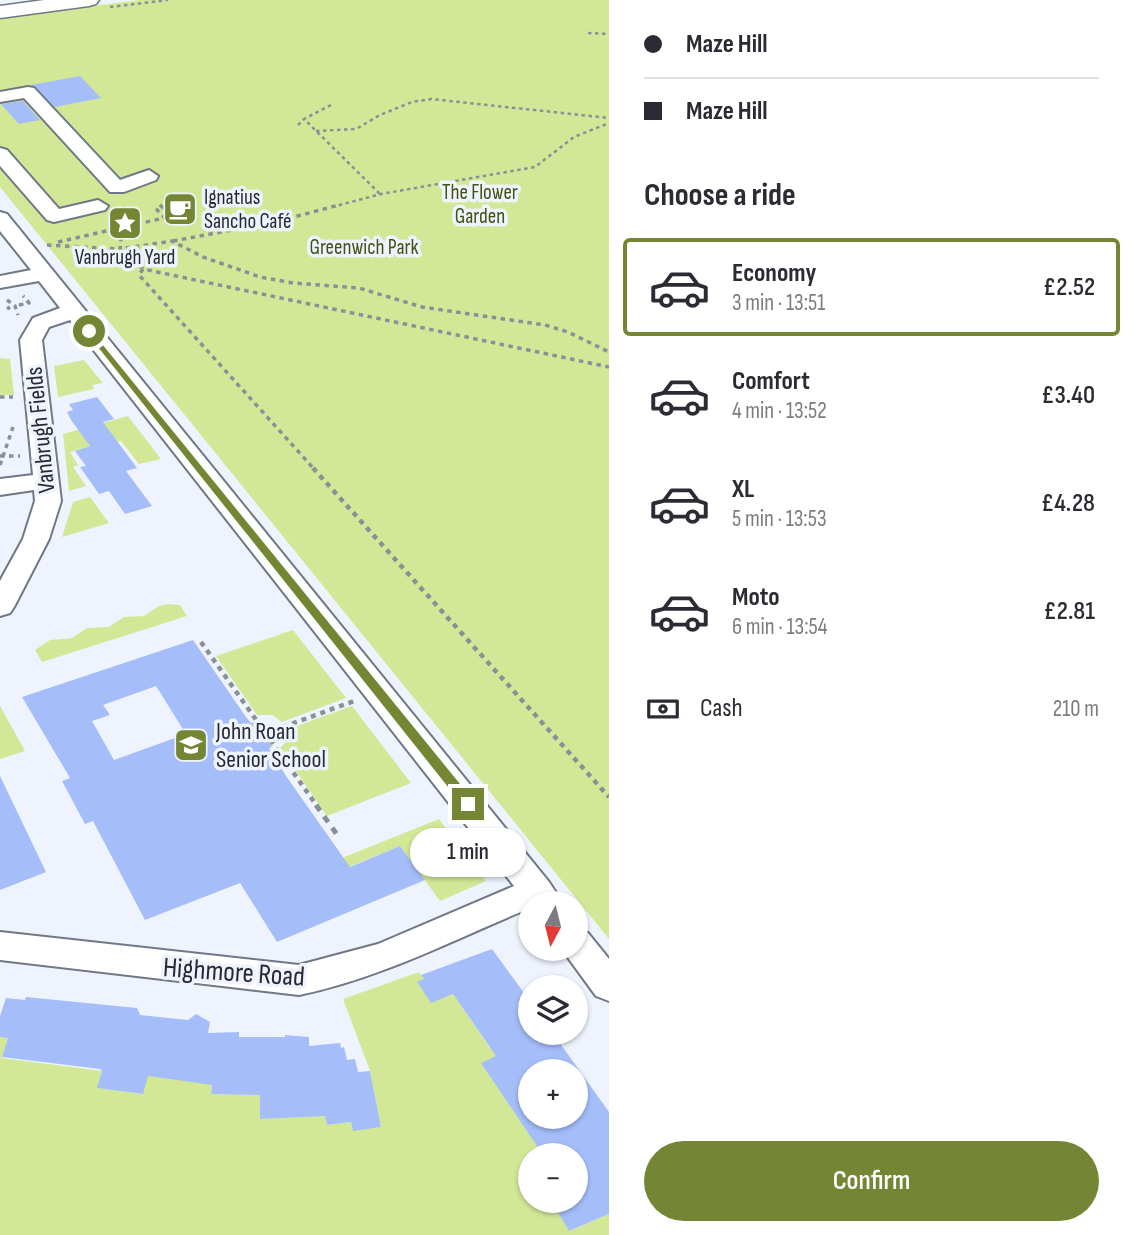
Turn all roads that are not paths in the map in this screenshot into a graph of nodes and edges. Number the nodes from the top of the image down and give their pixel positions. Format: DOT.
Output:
graph roads {
  1 [pos="89,0"];
  2 [pos="0,12"];
  3 [pos="0,97"];
  4 [pos="0,154"];
  5 [pos="149,176"];
  6 [pos="95,208"];
  7 [pos="0,218"];
  8 [pos="43,274"];
  9 [pos="7,288"];
  10 [pos="73,311"];
  11 [pos="46,481"];
  12 [pos="0,487"];
  13 [pos="0,607"];
  14 [pos="536,891"];
  15 [pos="518,906"];
  16 [pos="0,946"];
  17 [pos="588,959"];
  18 [pos="609,986"];
  1 -- 2 [label="main road"];
  3 -- 5 [label="street"];
  4 -- 6 [label="street"];
  7 -- 8 [label="street"];
  8 -- 9 [label="street"];
  8 -- 10 [label="street"];
  10 -- 11 [label="street, Vanbrugh Fields"];
  10 -- 14 [label="street"];
  11 -- 12 [label="street"];
  11 -- 13 [label="street, Vanbrugh Fields"];
  15 -- 16 [label="street, Highmore Road"];
  17 -- 18 [label="street"];
}
